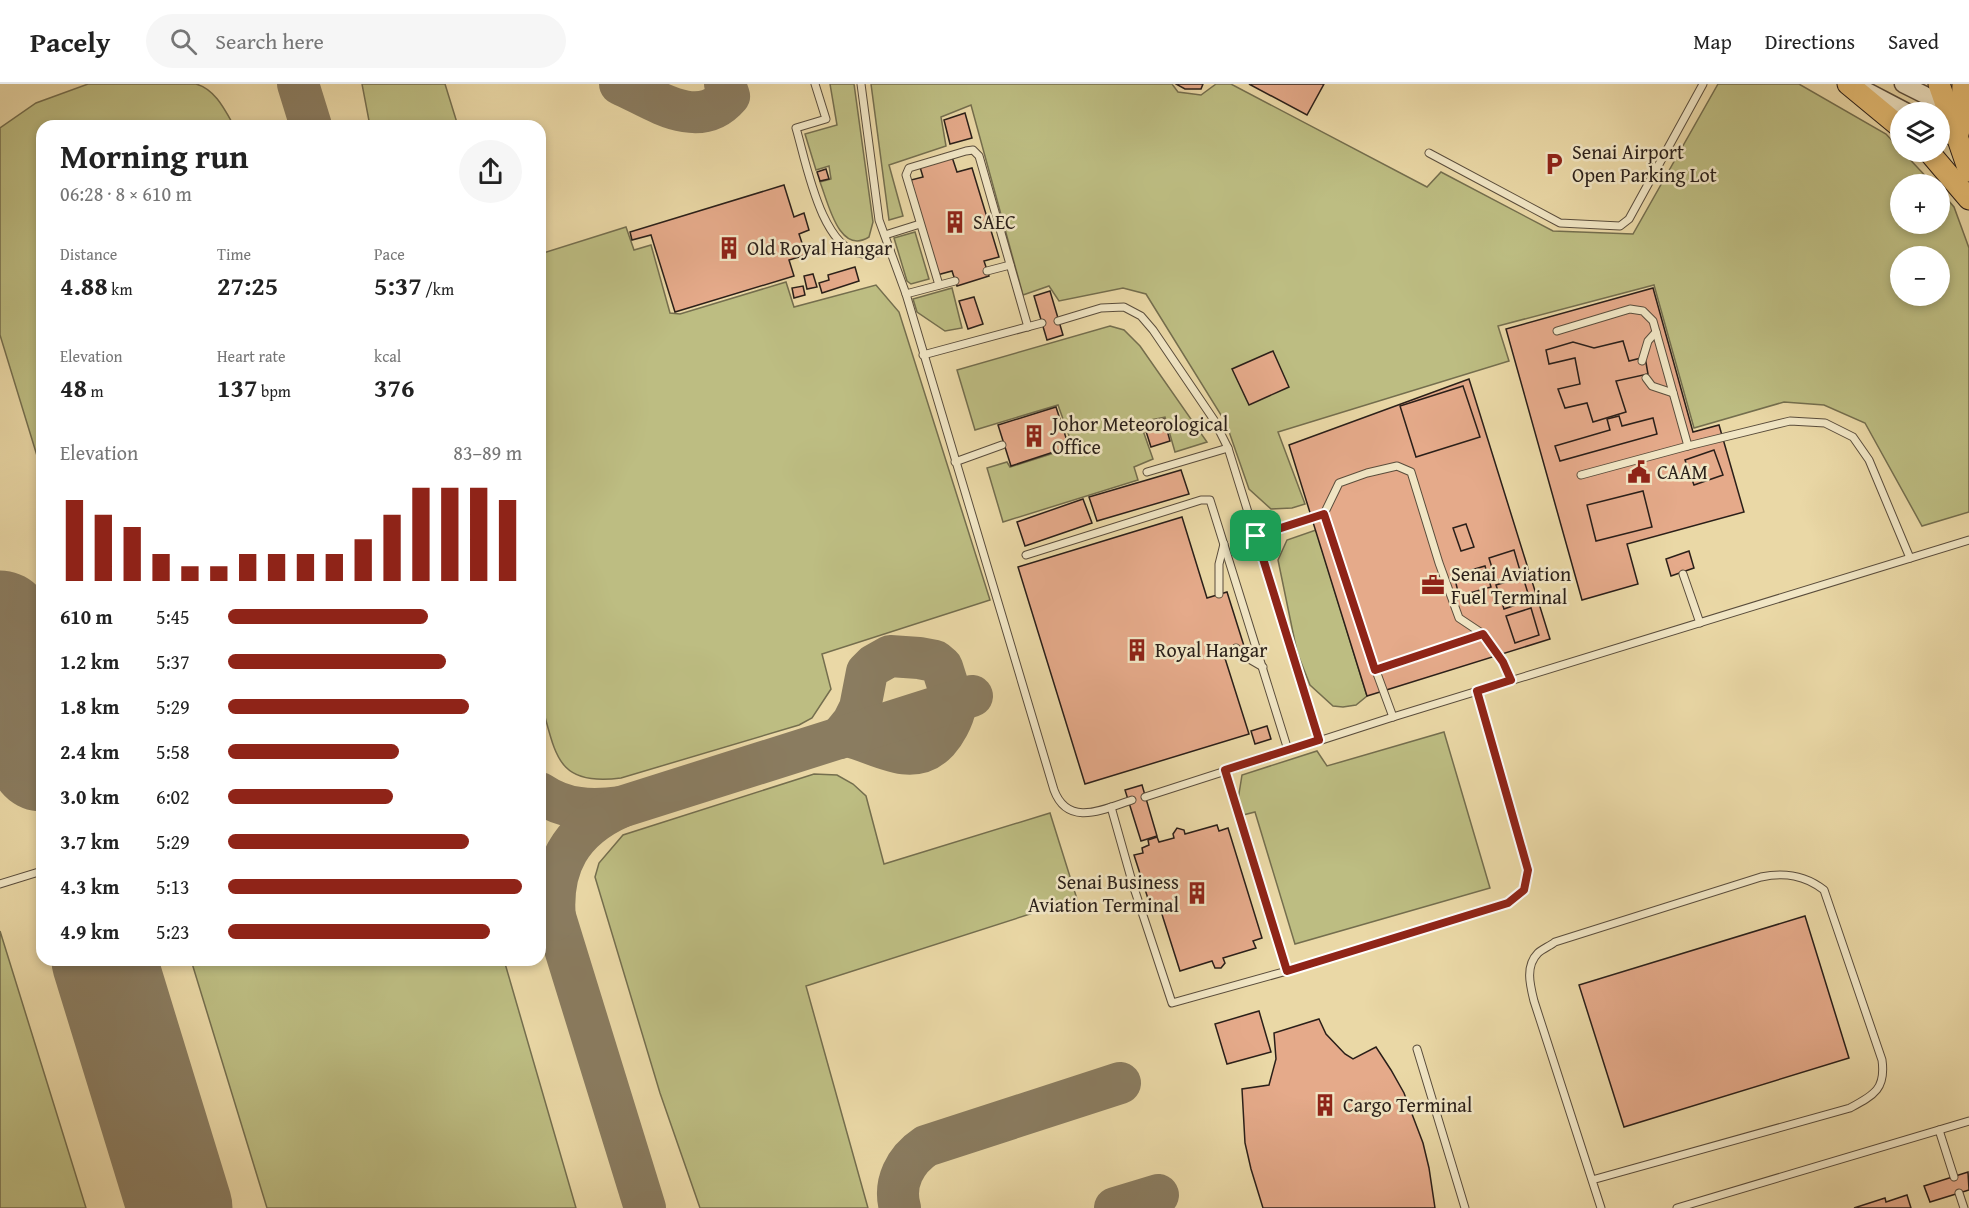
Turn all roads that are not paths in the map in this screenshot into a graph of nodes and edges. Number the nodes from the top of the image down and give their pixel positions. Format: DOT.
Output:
graph roads {
  1 [pos="815,84"];
  2 [pos="861,84"];
  3 [pos="1703,84"];
  4 [pos="1848,84"];
  5 [pos="1853,84"];
  6 [pos="1903,84"];
  7 [pos="1939,84"];
  8 [pos="1963,84"];
  9 [pos="1890,103"];
  10 [pos="1890,119"];
  11 [pos="1955,124"];
  12 [pos="1429,153"];
  13 [pos="1938,162"];
  14 [pos="1969,171"];
  15 [pos="1969,199"];
  16 [pos="920,224"];
  17 [pos="885,235"];
  18 [pos="890,250"];
  19 [pos="1010,265"];
  20 [pos="987,271"];
  21 [pos="955,280"];
  22 [pos="939,285"];
  23 [pos="906,294"];
  24 [pos="1058,321"];
  25 [pos="1042,323"];
  26 [pos="1028,327"];
  27 [pos="1557,331"];
  28 [pos="1656,332"];
  29 [pos="923,355"];
  30 [pos="1642,361"];
  31 [pos="1646,378"];
  32 [pos="1673,393"];
  33 [pos="1002,445"];
  34 [pos="1688,446"];
  35 [pos="1228,448"];
  36 [pos="955,462"];
  37 [pos="1147,472"];
  38 [pos="1581,475"];
  39 [pos="1324,514"];
  40 [pos="1256,536"];
  41 [pos="1969,540"];
  42 [pos="1224,542"];
  43 [pos="1026,555"];
  44 [pos="1910,558"];
  45 [pos="1683,574"];
  46 [pos="1219,594"];
  47 [pos="1700,622"];
  48 [pos="1483,634"];
  49 [pos="1236,648"];
  50 [pos="1263,667"];
  51 [pos="1375,670"];
  52 [pos="1511,680"];
  53 [pos="1477,691"];
  54 [pos="1393,717"];
  55 [pos="1319,740"];
  56 [pos="1288,750"];
  57 [pos="1225,770"];
  58 [pos="1145,797"];
  59 [pos="1132,800"];
  60 [pos="1111,807"];
  61 [pos="36,873"];
  62 [pos="0,884"];
  63 [pos="1287,971"];
  64 [pos="1417,1049"];
  65 [pos="1969,1121"];
  66 [pos="1939,1130"];
  67 [pos="1954,1177"];
  68 [pos="1592,1180"];
  69 [pos="1959,1193"];
  70 [pos="1465,1208"];
  71 [pos="1601,1208"];
  72 [pos="1677,1208"];
  73 [pos="1964,1208"];
  1 -- 18 [label="lane"];
  2 -- 17 [label="lane"];
  3 -- 12 [label="lane"];
  4 -- 10 [label="main road"];
  5 -- 9 [label="street"];
  6 -- 11 [label="street"];
  7 -- 11 [label="main road"];
  8 -- 11 [label="main road"];
  11 -- 14 [label="main road"];
  13 -- 15 [label="main road"];
  16 -- 17 [label="lane"];
  16 -- 19 [label="lane"];
  16 -- 22 [label="lane"];
  17 -- 18 [label="lane"];
  18 -- 23 [label="lane"];
  19 -- 20 [label="lane"];
  19 -- 26 [label="lane"];
  21 -- 22 [label="lane"];
  22 -- 23 [label="lane"];
  23 -- 29 [label="lane"];
  24 -- 35 [label="lane"];
  25 -- 26 [label="lane"];
  26 -- 29 [label="lane"];
  27 -- 28 [label="lane"];
  28 -- 30 [label="lane"];
  28 -- 32 [label="lane"];
  29 -- 36 [label="lane"];
  31 -- 32 [label="lane"];
  32 -- 34 [label="lane"];
  33 -- 36 [label="lane"];
  34 -- 38 [label="lane"];
  34 -- 44 [label="lane"];
  35 -- 37 [label="lane"];
  35 -- 40 [label="lane"];
  36 -- 60 [label="lane"];
  39 -- 40 [label="lane"];
  39 -- 48 [label="lane"];
  39 -- 51 [label="lane"];
  40 -- 55 [label="lane"];
  41 -- 44 [label="lane"];
  42 -- 43 [label="lane"];
  42 -- 46 [label="lane"];
  42 -- 50 [label="lane"];
  44 -- 47 [label="lane"];
  45 -- 47 [label="lane"];
  47 -- 52 [label="lane"];
  48 -- 51 [label="lane"];
  48 -- 52 [label="lane"];
  49 -- 50 [label="lane"];
  50 -- 56 [label="lane"];
  51 -- 54 [label="lane"];
  52 -- 53 [label="lane"];
  53 -- 54 [label="lane"];
  53 -- 63 [label="lane"];
  54 -- 55 [label="lane"];
  55 -- 56 [label="lane"];
  56 -- 57 [label="lane"];
  57 -- 58 [label="lane"];
  57 -- 63 [label="lane"];
  59 -- 60 [label="lane"];
  60 -- 63 [label="lane"];
  61 -- 62 [label="lane"];
  64 -- 70 [label="lane"];
  65 -- 66 [label="lane"];
  66 -- 67 [label="lane"];
  66 -- 72 [label="lane"];
  68 -- 68 [label="lane"];
  68 -- 71 [label="lane"];
  69 -- 73 [label="lane"];
}
